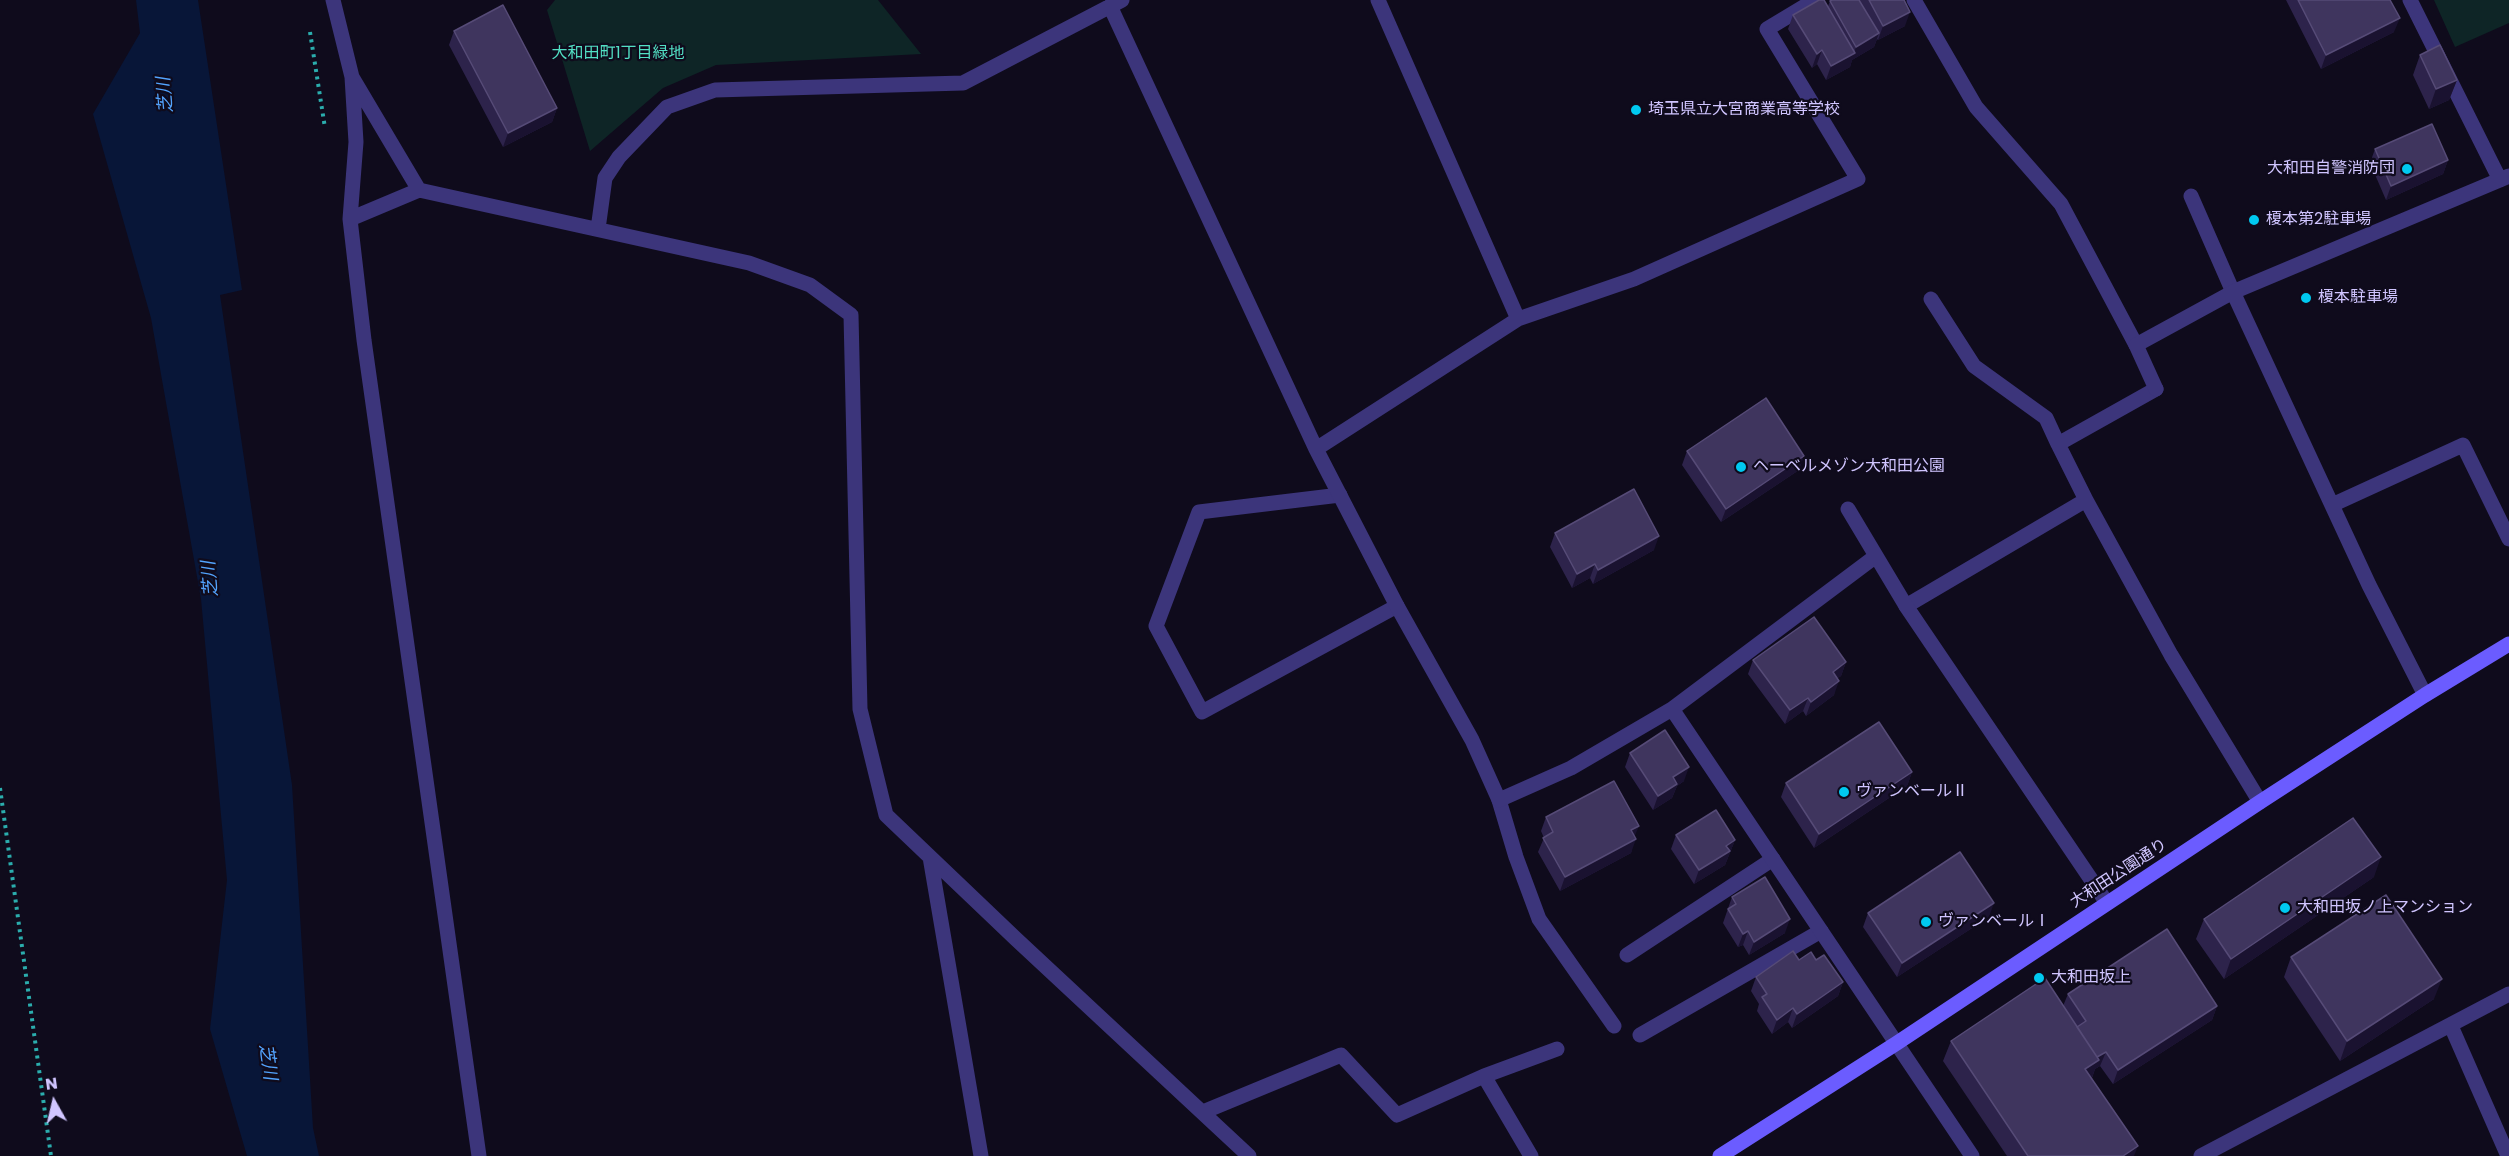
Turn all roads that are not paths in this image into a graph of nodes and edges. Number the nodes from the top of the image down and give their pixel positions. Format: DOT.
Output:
graph roads {
  1 [pos="333,0"];
  2 [pos="1378,0"];
  3 [pos="1815,0"];
  4 [pos="1914,0"];
  5 [pos="2410,0"];
  6 [pos="1116,3"];
  7 [pos="352,77"];
  8 [pos="2504,178"];
  9 [pos="419,190"];
  10 [pos="2191,196"];
  11 [pos="350,219"];
  12 [pos="598,229"];
  13 [pos="2233,292"];
  14 [pos="1931,299"];
  15 [pos="1518,319"];
  16 [pos="2136,345"];
  17 [pos="2058,444"];
  18 [pos="1316,449"];
  19 [pos="1340,495"];
  20 [pos="2086,500"];
  21 [pos="2332,505"];
  22 [pos="1848,509"];
  23 [pos="2509,539"];
  24 [pos="1876,556"];
  25 [pos="1397,606"];
  26 [pos="1906,606"];
  27 [pos="2508,646"];
  28 [pos="2425,695"];
  29 [pos="1672,709"];
  30 [pos="1499,800"];
  31 [pos="2260,802"];
  32 [pos="930,857"];
  33 [pos="1773,859"];
  34 [pos="2107,903"];
  35 [pos="1821,931"];
  36 [pos="1627,955"];
  37 [pos="2509,994"];
  38 [pos="1614,1026"];
  39 [pos="2451,1026"];
  40 [pos="1640,1035"];
  41 [pos="1897,1043"];
  42 [pos="1557,1048"];
  43 [pos="1484,1076"];
  44 [pos="1203,1112"];
  45 [pos="479,1156"];
  46 [pos="981,1156"];
  47 [pos="1249,1156"];
  48 [pos="1531,1156"];
  49 [pos="1720,1156"];
  50 [pos="1972,1156"];
  51 [pos="2201,1156"];
  52 [pos="2508,1156"];
  1 -- 7 [label="street"];
  2 -- 15 [label="street"];
  3 -- 15 [label="street"];
  4 -- 16 [label="street"];
  5 -- 8 [label="street"];
  6 -- 12 [label="street"];
  6 -- 18 [label="street"];
  7 -- 9 [label="street"];
  7 -- 11 [label="street"];
  8 -- 13 [label="street"];
  9 -- 11 [label="street"];
  9 -- 12 [label="street"];
  10 -- 13 [label="street"];
  11 -- 45 [label="street"];
  12 -- 32 [label="street"];
  13 -- 16 [label="street"];
  13 -- 21 [label="street"];
  14 -- 17 [label="street"];
  15 -- 18 [label="street"];
  16 -- 17 [label="street"];
  17 -- 20 [label="street"];
  18 -- 19 [label="street"];
  19 -- 25 [label="street"];
  19 -- 25 [label="street"];
  20 -- 26 [label="street"];
  20 -- 31 [label="street"];
  21 -- 23 [label="street"];
  21 -- 28 [label="street"];
  22 -- 24 [label="street"];
  24 -- 26 [label="street"];
  24 -- 29 [label="street"];
  25 -- 30 [label="street"];
  26 -- 34 [label="street"];
  27 -- 28 [label="street, 大和田公園通り"];
  28 -- 31 [label="street, 大和田公園通り"];
  29 -- 30 [label="street"];
  29 -- 33 [label="street"];
  30 -- 38 [label="street"];
  31 -- 34 [label="street, 大和田公園通り"];
  32 -- 44 [label="street"];
  32 -- 46 [label="street"];
  33 -- 35 [label="street"];
  33 -- 36 [label="street"];
  34 -- 41 [label="street, 大和田公園通り"];
  35 -- 40 [label="street"];
  35 -- 41 [label="street"];
  37 -- 39 [label="street"];
  39 -- 51 [label="street"];
  39 -- 52 [label="street"];
  41 -- 49 [label="street, 大和田公園通り"];
  41 -- 50 [label="street"];
  42 -- 43 [label="street"];
  43 -- 44 [label="street"];
  43 -- 48 [label="street"];
  44 -- 47 [label="street"];
}
